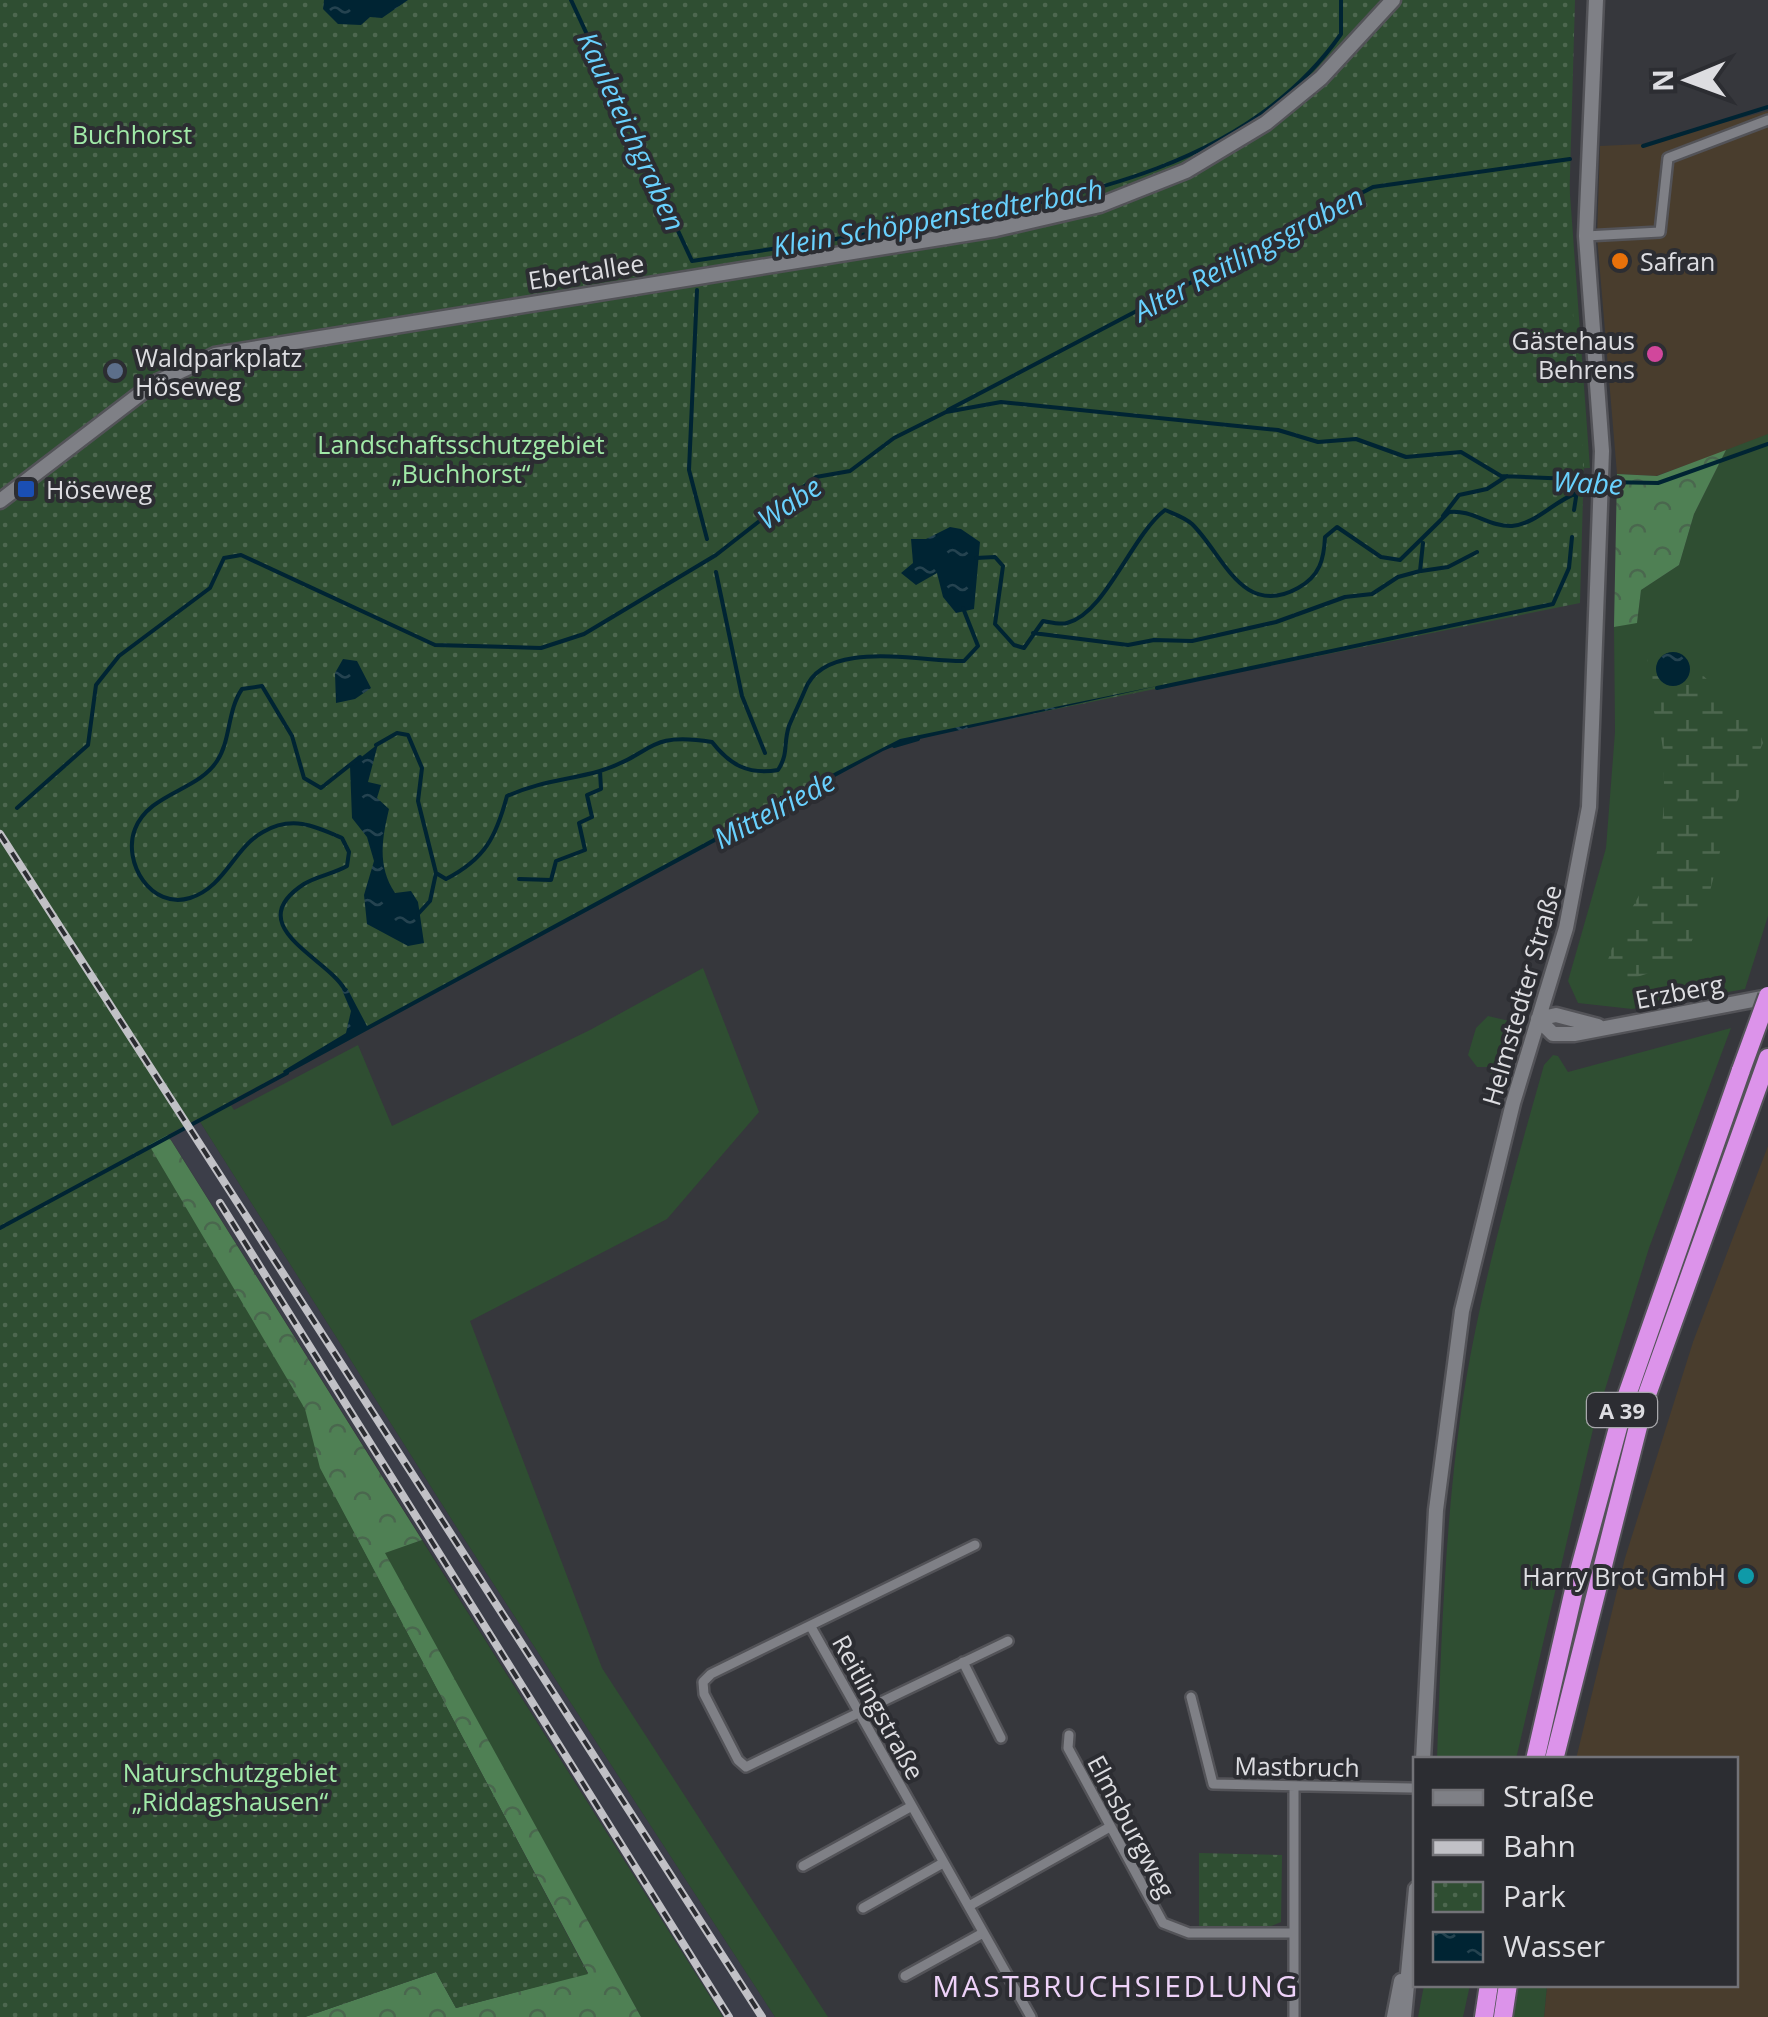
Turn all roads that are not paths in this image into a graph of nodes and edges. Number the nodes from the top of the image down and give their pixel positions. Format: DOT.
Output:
graph roads {
  1 [pos="1393,0"];
  2 [pos="1596,0"];
  3 [pos="1768,120"];
  4 [pos="1586,236"];
  5 [pos="0,501"];
  6 [pos="1768,996"];
  7 [pos="1538,1020"];
  8 [pos="1765,1066"];
  9 [pos="976,1545"];
  10 [pos="811,1627"];
  11 [pos="1008,1641"];
  12 [pos="963,1662"];
  13 [pos="1190,1696"];
  14 [pos="860,1714"];
  15 [pos="1069,1735"];
  16 [pos="1001,1738"];
  17 [pos="1423,1757"];
  18 [pos="1536,1757"];
  19 [pos="1555,1757"];
  20 [pos="1294,1787"];
  21 [pos="1411,1788"];
  22 [pos="912,1806"];
  23 [pos="1108,1828"];
  24 [pos="943,1863"];
  25 [pos="802,1866"];
  26 [pos="970,1906"];
  27 [pos="863,1908"];
  28 [pos="1413,1915"];
  29 [pos="983,1933"];
  30 [pos="1293,1933"];
  31 [pos="1410,1942"];
  32 [pos="906,1976"];
  33 [pos="1489,1987"];
  34 [pos="1508,1987"];
  35 [pos="1031,2017"];
  36 [pos="1294,2017"];
  37 [pos="1394,2017"];
  38 [pos="1404,2017"];
  39 [pos="1484,2017"];
  40 [pos="1503,2017"];
  1 -- 5 [label="street, Ebertallee"];
  2 -- 4 [label="street, Helmstedter Straße"];
  3 -- 4 [label="street"];
  4 -- 7 [label="street, Helmstedter Straße"];
  6 -- 7 [label="street, Erzberg"];
  6 -- 18 [label="highway, A 39, bridge"];
  7 -- 17 [label="street, Helmstedter Straße"];
  8 -- 19 [label="highway, A 39"];
  9 -- 10 [label="street"];
  10 -- 14 [label="street, Reitlingstraße"];
  10 -- 14 [label="street"];
  11 -- 12 [label="street"];
  12 -- 14 [label="street"];
  12 -- 16 [label="street"];
  13 -- 20 [label="street, Mastbruch"];
  14 -- 22 [label="street, Reitlingstraße"];
  15 -- 23 [label="street, Elmsburgweg"];
  20 -- 21 [label="street, Mastbruch"];
  20 -- 30 [label="street"];
  22 -- 24 [label="street, Reitlingstraße"];
  22 -- 25 [label="street, Reitlingstraße"];
  23 -- 26 [label="street"];
  23 -- 30 [label="street, Elmsburgweg"];
  24 -- 26 [label="street, Reitlingstraße"];
  24 -- 27 [label="street"];
  26 -- 29 [label="street, Reitlingstraße"];
  28 -- 31 [label="street"];
  29 -- 32 [label="street"];
  29 -- 35 [label="street, Reitlingstraße"];
  30 -- 36 [label="street"];
  31 -- 37 [label="street"];
  31 -- 38 [label="street"];
  33 -- 39 [label="highway"];
  34 -- 40 [label="highway"];
}
